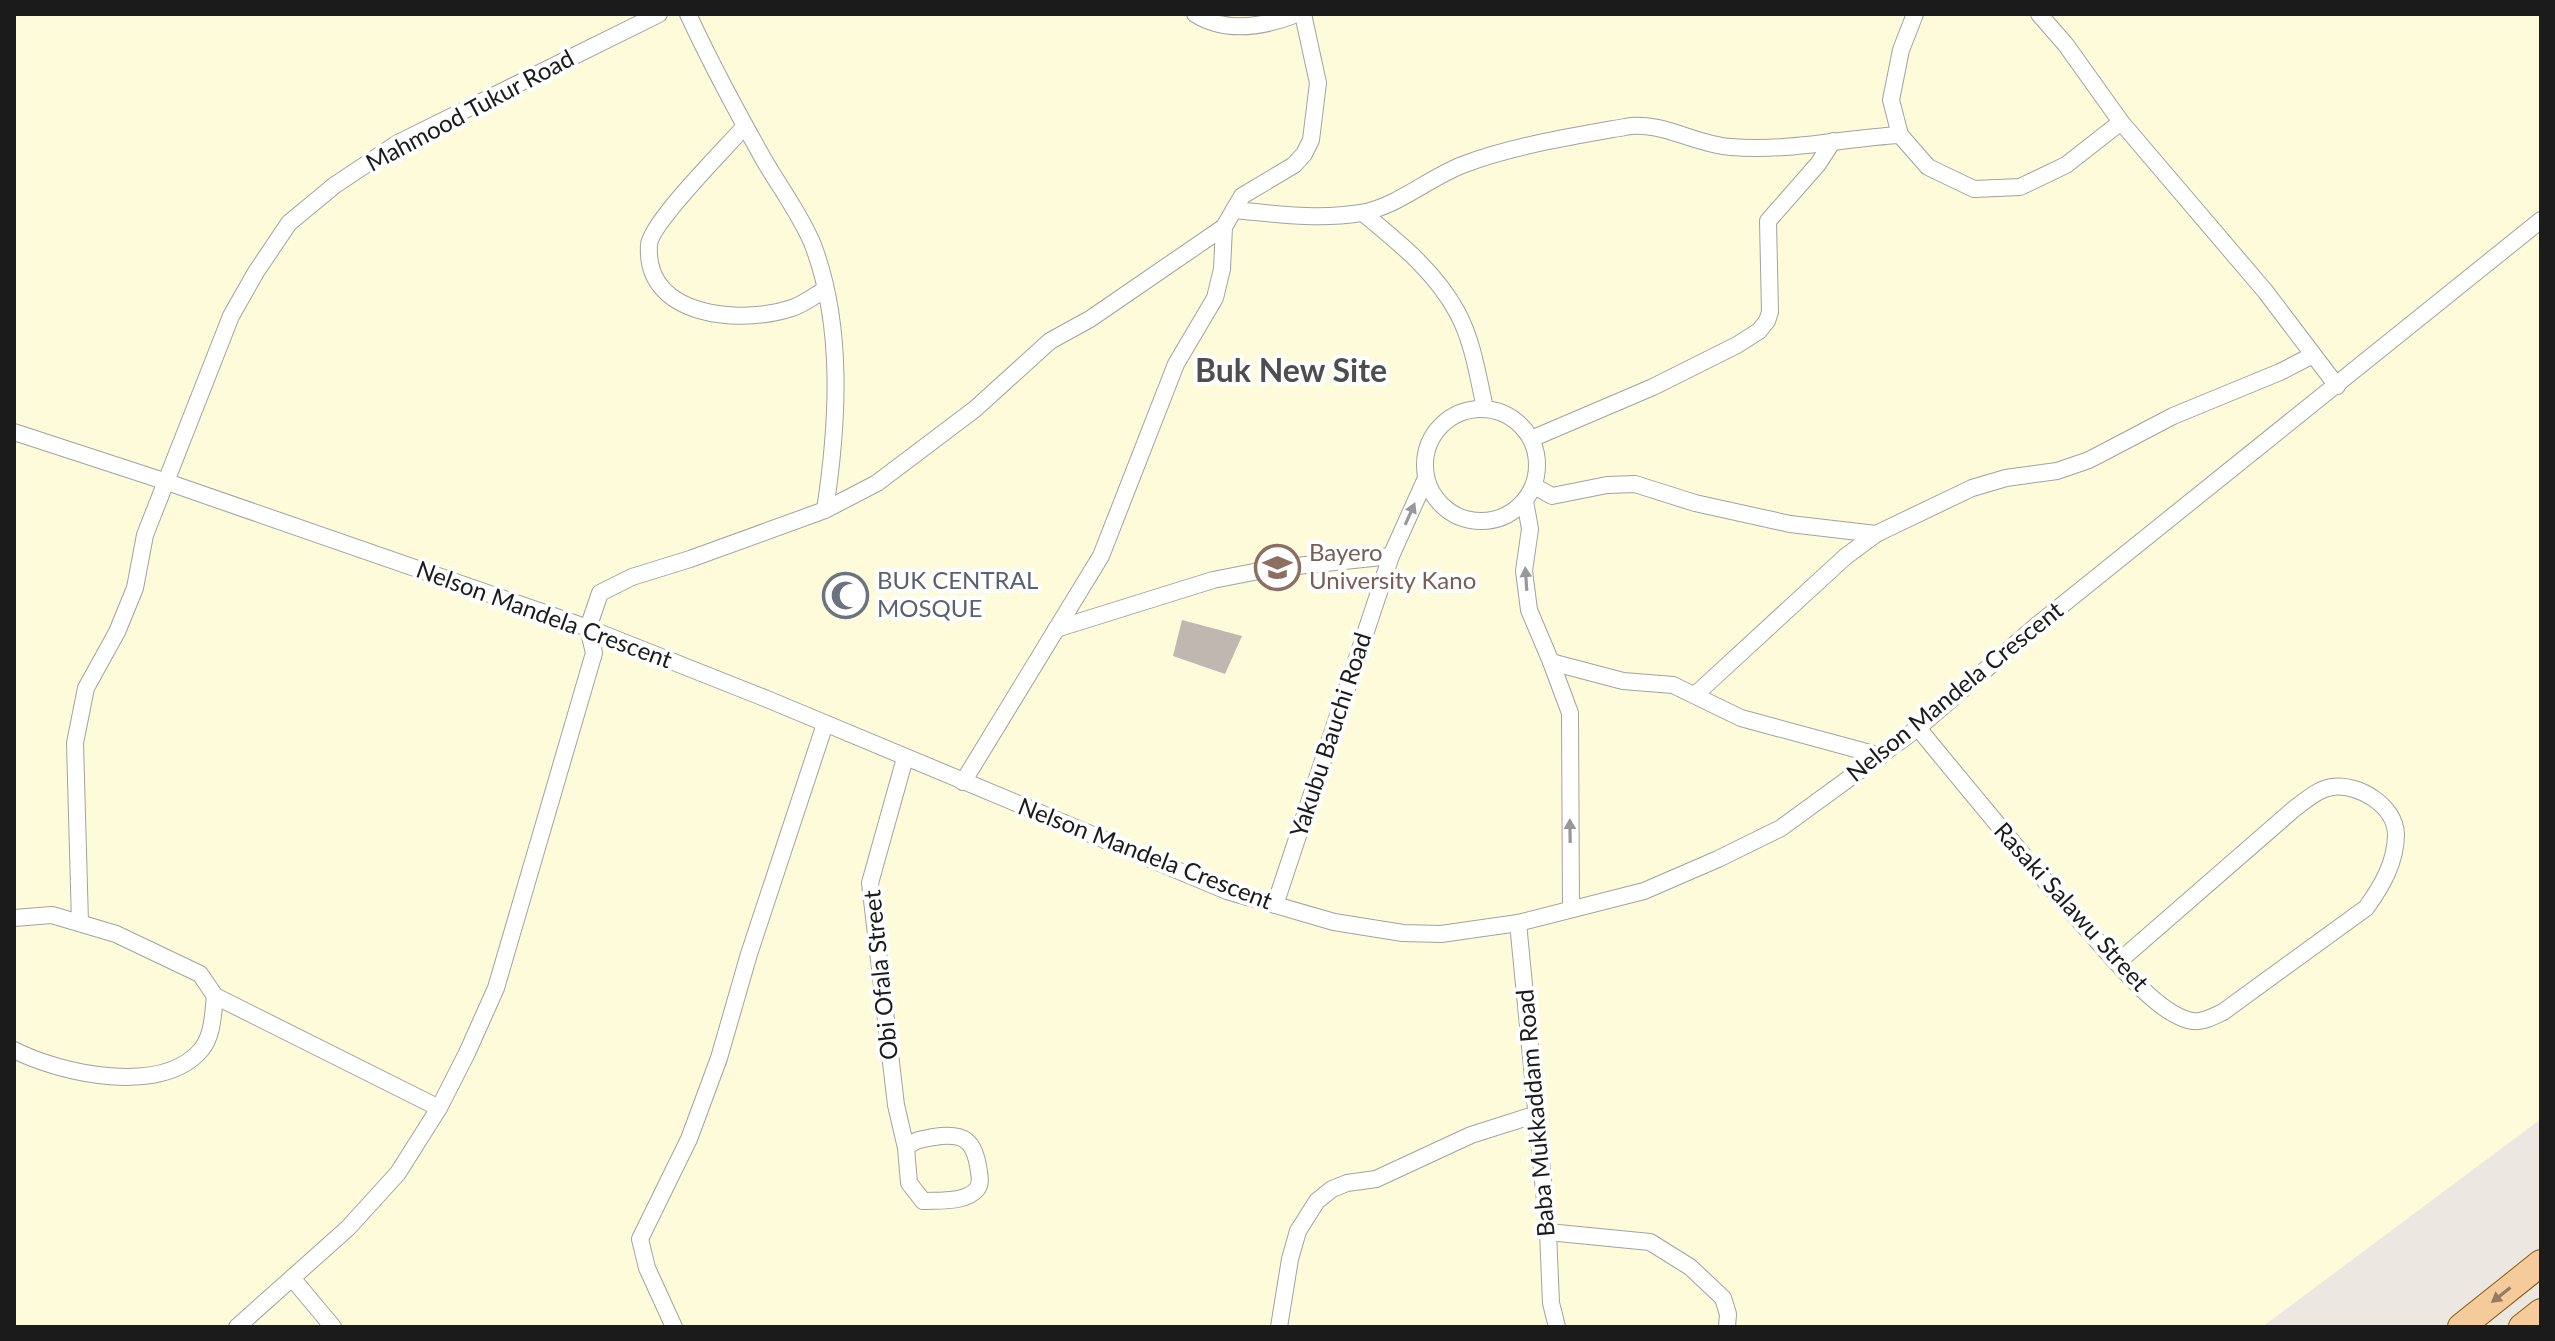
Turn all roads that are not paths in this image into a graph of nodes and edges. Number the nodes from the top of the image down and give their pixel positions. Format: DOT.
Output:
graph roads {
  1 [pos="659,14"];
  2 [pos="688,14"];
  3 [pos="1195,14"];
  4 [pos="1300,14"];
  5 [pos="1915,14"];
  6 [pos="2039,14"];
  7 [pos="2121,122"];
  8 [pos="745,126"];
  9 [pos="1900,135"];
  10 [pos="1833,141"];
  11 [pos="1234,210"];
  12 [pos="1363,213"];
  13 [pos="2541,220"];
  14 [pos="1224,227"];
  15 [pos="824,290"];
  16 [pos="2313,355"];
  17 [pos="2337,386"];
  18 [pos="1485,408"];
  19 [pos="14,432"];
  20 [pos="1531,439"];
  21 [pos="1426,478"];
  22 [pos="167,482"];
  23 [pos="1534,486"];
  24 [pos="1525,501"];
  25 [pos="825,510"];
  26 [pos="1876,534"];
  27 [pos="1391,556"];
  28 [pos="588,628"];
  29 [pos="1056,629"];
  30 [pos="1551,662"];
  31 [pos="1695,695"];
  32 [pos="825,724"];
  33 [pos="1918,728"];
  34 [pos="1881,756"];
  35 [pos="905,758"];
  36 [pos="963,782"];
  37 [pos="1275,905"];
  38 [pos="1571,909"];
  39 [pos="14,918"];
  40 [pos="80,923"];
  41 [pos="1518,923"];
  42 [pos="2117,963"];
  43 [pos="215,996"];
  44 [pos="14,1050"];
  45 [pos="439,1108"];
  46 [pos="1537,1114"];
  47 [pos="906,1148"];
  48 [pos="1548,1232"];
  49 [pos="2541,1263"];
  50 [pos="292,1278"];
  51 [pos="2541,1312"];
  52 [pos="237,1327"];
  53 [pos="333,1327"];
  54 [pos="674,1327"];
  55 [pos="1279,1327"];
  56 [pos="1557,1327"];
  57 [pos="1727,1327"];
  58 [pos="2461,1327"];
  59 [pos="2522,1327"];
  1 -- 22 [label="street, Mahmood Tukur Road"];
  2 -- 8 [label="street"];
  3 -- 4 [label="street"];
  4 -- 11 [label="street"];
  5 -- 9 [label="street"];
  6 -- 7 [label="street"];
  7 -- 9 [label="street"];
  7 -- 16 [label="street"];
  8 -- 15 [label="street"];
  8 -- 15 [label="street"];
  9 -- 10 [label="street"];
  10 -- 12 [label="street"];
  10 -- 20 [label="street"];
  11 -- 12 [label="street"];
  11 -- 14 [label="street"];
  12 -- 18 [label="street"];
  13 -- 17 [label="street, Nelson Mandela Crescent"];
  14 -- 25 [label="street"];
  14 -- 29 [label="street"];
  15 -- 25 [label="street"];
  16 -- 17 [label="street"];
  16 -- 26 [label="street"];
  17 -- 33 [label="street, Nelson Mandela Crescent"];
  18 -- 20 [label="street"];
  18 -- 21 [label="street"];
  19 -- 22 [label="street, Nelson Mandela Crescent"];
  20 -- 23 [label="street"];
  21 -- 24 [label="street"];
  27 -- 21 [label="street, Yakubu Bauchi Road, one-way"];
  22 -- 28 [label="street, Nelson Mandela Crescent"];
  22 -- 40 [label="street, Mahmood Tukur Road"];
  23 -- 24 [label="street"];
  23 -- 26 [label="street"];
  30 -- 24 [label="street, one-way"];
  25 -- 28 [label="street"];
  26 -- 31 [label="street"];
  27 -- 29 [label="street"];
  27 -- 37 [label="street, Yakubu Bauchi Road"];
  28 -- 32 [label="street, Nelson Mandela Crescent"];
  28 -- 45 [label="street"];
  29 -- 36 [label="street"];
  30 -- 31 [label="street"];
  38 -- 30 [label="street, one-way"];
  31 -- 34 [label="street"];
  32 -- 35 [label="street, Nelson Mandela Crescent"];
  32 -- 54 [label="street"];
  33 -- 34 [label="street, Nelson Mandela Crescent"];
  33 -- 42 [label="street, Rasaki Salawu Street"];
  34 -- 38 [label="street, Nelson Mandela Crescent"];
  35 -- 36 [label="street, Nelson Mandela Crescent"];
  35 -- 47 [label="street, Obi Ofala Street"];
  36 -- 37 [label="street, Nelson Mandela Crescent"];
  37 -- 41 [label="street, Nelson Mandela Crescent"];
  38 -- 41 [label="street, Nelson Mandela Crescent"];
  39 -- 40 [label="street"];
  40 -- 43 [label="street"];
  41 -- 46 [label="street, Baba Mukkaddam Road"];
  42 -- 42 [label="street, Rasaki Salawu Street"];
  43 -- 44 [label="street"];
  43 -- 45 [label="street"];
  45 -- 50 [label="street"];
  46 -- 48 [label="street, Baba Mukkaddam Road"];
  46 -- 55 [label="street"];
  47 -- 47 [label="street"];
  48 -- 56 [label="street, Baba Mukkaddam Road"];
  48 -- 57 [label="street"];
  49 -- 58 [label="main road, one-way"];
  50 -- 52 [label="street"];
  50 -- 53 [label="street"];
  51 -- 59 [label="main road"];
}
